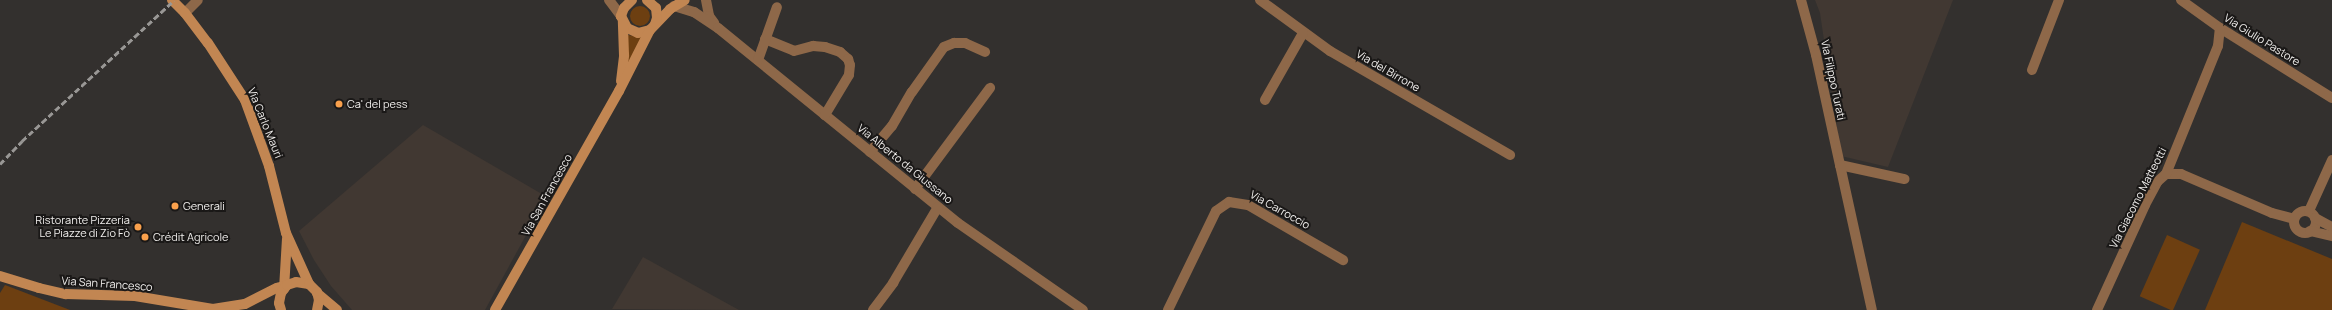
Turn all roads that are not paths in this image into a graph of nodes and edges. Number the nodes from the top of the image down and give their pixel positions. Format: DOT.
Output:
graph roads {
  1 [pos="172,0"];
  2 [pos="198,0"];
  3 [pos="609,0"];
  4 [pos="632,0"];
  5 [pos="647,0"];
  6 [pos="685,0"];
  7 [pos="1260,0"];
  8 [pos="1801,0"];
  9 [pos="2060,0"];
  10 [pos="2181,0"];
  11 [pos="706,1"];
  12 [pos="674,6"];
  13 [pos="777,7"];
  14 [pos="185,13"];
  15 [pos="622,18"];
  16 [pos="652,27"];
  17 [pos="718,28"];
  18 [pos="2220,28"];
  19 [pos="1303,33"];
  20 [pos="765,39"];
  21 [pos="985,52"];
  22 [pos="758,60"];
  23 [pos="2032,70"];
  24 [pos="990,88"];
  25 [pos="619,91"];
  26 [pos="2332,98"];
  27 [pos="1265,100"];
  28 [pos="825,115"];
  29 [pos="870,152"];
  30 [pos="1510,154"];
  31 [pos="2332,160"];
  32 [pos="1840,165"];
  33 [pos="2166,174"];
  34 [pos="1904,179"];
  35 [pos="915,189"];
  36 [pos="938,207"];
  37 [pos="2312,215"];
  38 [pos="2294,219"];
  39 [pos="2332,227"];
  40 [pos="2310,231"];
  41 [pos="286,233"];
  42 [pos="2332,236"];
  43 [pos="1343,260"];
  44 [pos="0,276"];
  45 [pos="309,284"];
  46 [pos="285,287"];
  47 [pos="317,292"];
  48 [pos="1072,307"];
  49 [pos="216,310"];
  50 [pos="281,310"];
  51 [pos="317,310"];
  52 [pos="337,310"];
  53 [pos="495,310"];
  54 [pos="873,310"];
  55 [pos="1083,310"];
  56 [pos="1168,310"];
  57 [pos="1872,310"];
  58 [pos="2097,310"];
  1 -- 14 [label="street, Via Carlo Mauri"];
  2 -- 14 [label="street"];
  3 -- 15 [label="street"];
  4 -- 15 [label="street"];
  5 -- 16 [label="street"];
  6 -- 12 [label="street"];
  7 -- 19 [label="street, Via del Birrone"];
  8 -- 32 [label="street, Via Filippo Turati"];
  9 -- 23 [label="street"];
  10 -- 18 [label="street, Via Giulio Pastore"];
  11 -- 17 [label="street, Via Alberto da Giussano"];
  12 -- 16 [label="street"];
  12 -- 17 [label="street, Via Alberto da Giussano"];
  13 -- 20 [label="street"];
  14 -- 41 [label="street, Via Carlo Mauri"];
  15 -- 16 [label="street"];
  15 -- 25 [label="street, Via San Francesco"];
  16 -- 25 [label="street, Via San Francesco"];
  17 -- 22 [label="street, Via Alberto da Giussano"];
  18 -- 26 [label="street, Via Giulio Pastore"];
  18 -- 33 [label="street, Via Giacomo Matteotti"];
  19 -- 27 [label="street"];
  19 -- 30 [label="street, Via del Birrone"];
  20 -- 22 [label="street"];
  20 -- 28 [label="street"];
  21 -- 29 [label="street"];
  22 -- 28 [label="street, Via Alberto da Giussano"];
  24 -- 35 [label="street"];
  25 -- 53 [label="street, Via San Francesco"];
  28 -- 29 [label="street, Via Alberto da Giussano"];
  29 -- 35 [label="street, Via Alberto da Giussano"];
  31 -- 37 [label="street"];
  32 -- 34 [label="street"];
  32 -- 57 [label="street, Via Filippo Turati"];
  33 -- 38 [label="street"];
  33 -- 58 [label="street, Via Giacomo Matteotti"];
  35 -- 36 [label="street, Via Alberto da Giussano"];
  36 -- 48 [label="street, Via Alberto da Giussano"];
  36 -- 54 [label="street"];
  37 -- 38 [label="street"];
  37 -- 39 [label="street"];
  37 -- 40 [label="street"];
  38 -- 40 [label="street"];
  40 -- 42 [label="street"];
  41 -- 45 [label="street, Via Carlo Mauri"];
  41 -- 46 [label="street, Via Carlo Mauri"];
  43 -- 56 [label="street, Via Carroccio"];
  44 -- 49 [label="street, Via San Francesco"];
  45 -- 46 [label="street, Via San Francesco"];
  45 -- 47 [label="street"];
  46 -- 49 [label="street, Via San Francesco"];
  46 -- 50 [label="street, Via Carlo Mauri"];
  47 -- 51 [label="street"];
  47 -- 52 [label="street"];
  48 -- 55 [label="street, Via Alberto da Giussano"];
}
